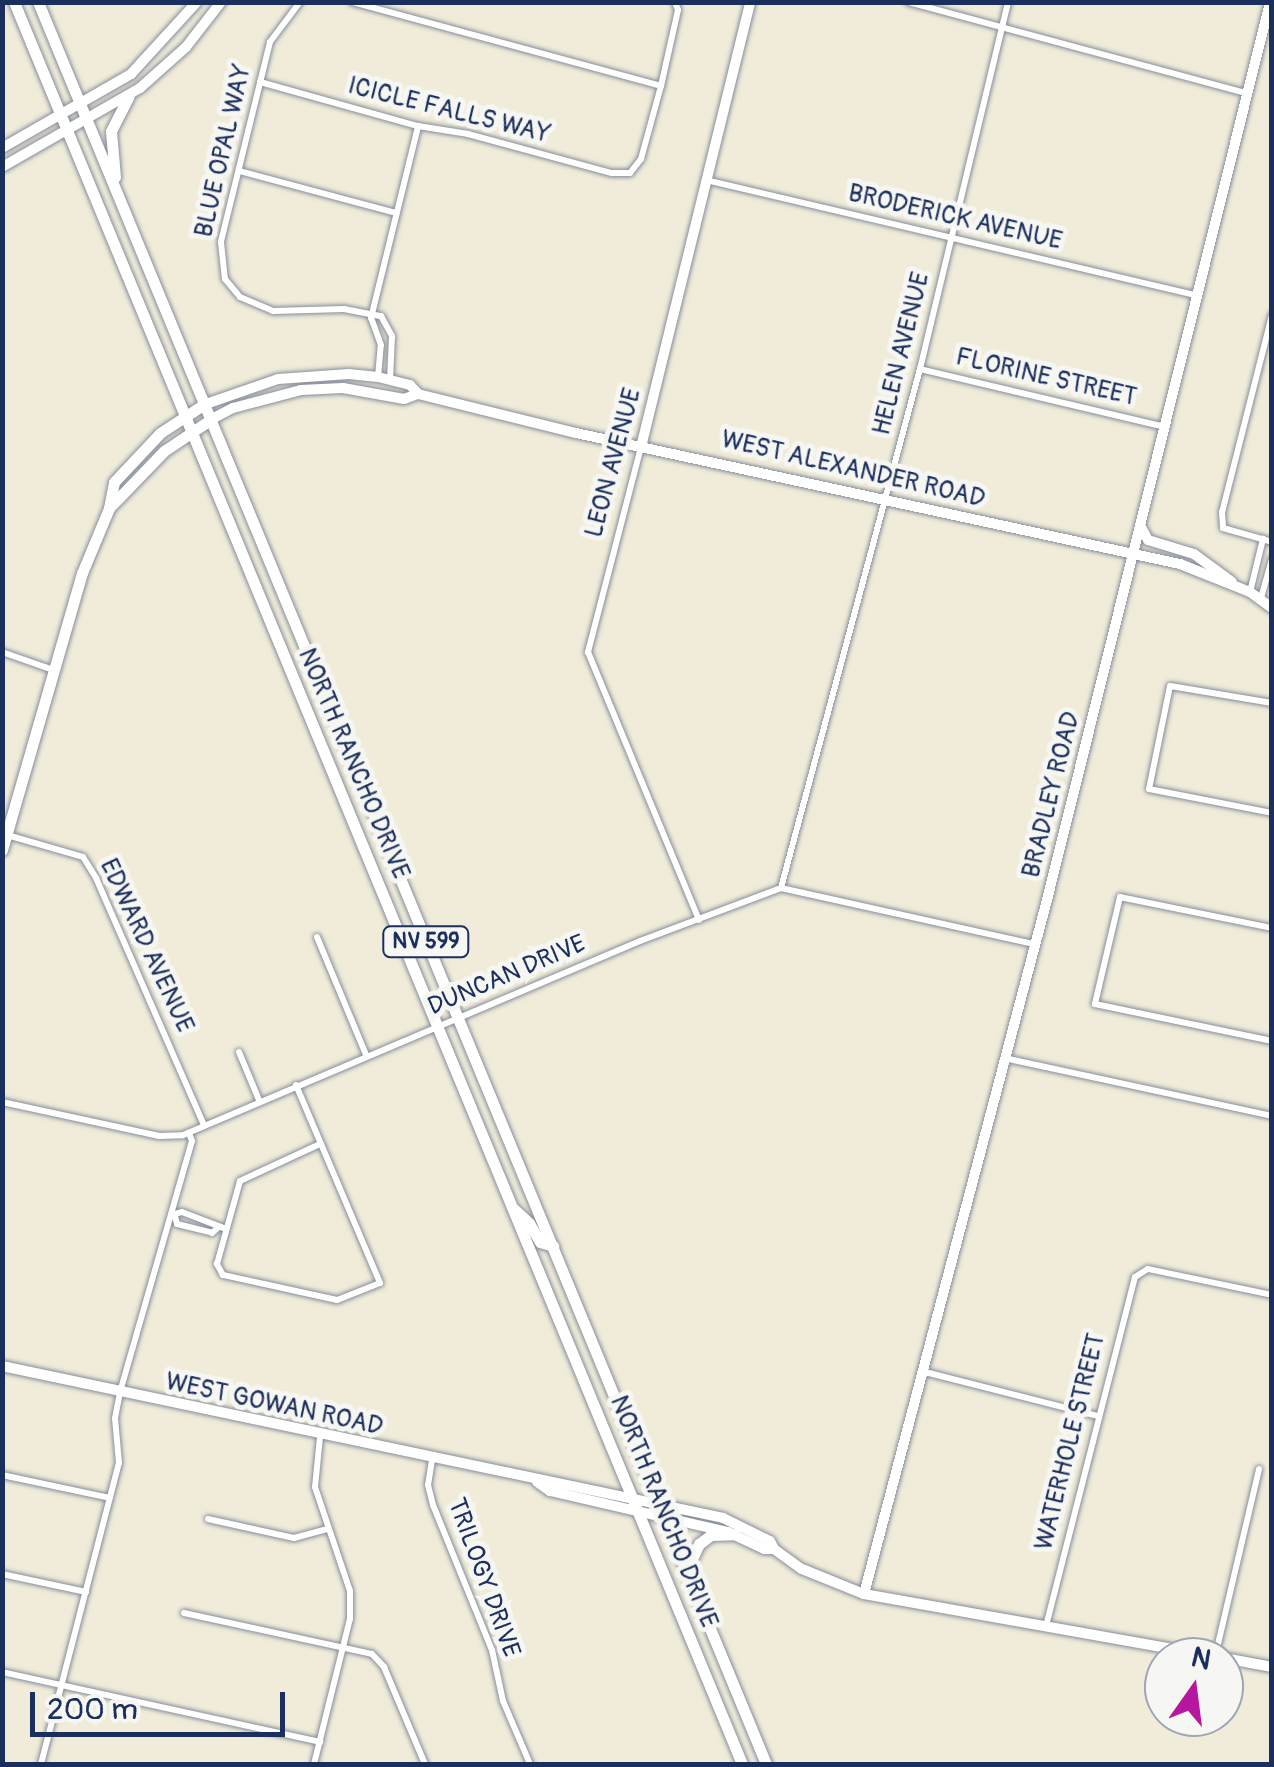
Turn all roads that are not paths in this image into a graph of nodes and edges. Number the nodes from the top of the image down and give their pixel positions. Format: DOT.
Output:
graph roads {
  1 [pos="14,2"];
  2 [pos="38,2"];
  3 [pos="197,2"];
  4 [pos="221,2"];
  5 [pos="300,2"];
  6 [pos="352,2"];
  7 [pos="675,2"];
  8 [pos="750,2"];
  9 [pos="908,2"];
  10 [pos="1008,2"];
  11 [pos="1270,2"];
  12 [pos="1002,28"];
  13 [pos="260,82"];
  14 [pos="662,86"];
  15 [pos="1245,93"];
  16 [pos="129,96"];
  17 [pos="80,104"];
  18 [pos="61,115"];
  19 [pos="85,118"];
  20 [pos="418,126"];
  21 [pos="66,129"];
  22 [pos="2,148"];
  23 [pos="2,167"];
  24 [pos="239,172"];
  25 [pos="706,180"];
  26 [pos="120,200"];
  27 [pos="396,212"];
  28 [pos="952,238"];
  29 [pos="1195,295"];
  30 [pos="1272,315"];
  31 [pos="372,316"];
  32 [pos="920,369"];
  33 [pos="378,377"];
  34 [pos="390,380"];
  35 [pos="418,394"];
  36 [pos="203,405"];
  37 [pos="185,414"];
  38 [pos="210,420"];
  39 [pos="1162,426"];
  40 [pos="191,430"];
  41 [pos="641,447"];
  42 [pos="885,498"];
  43 [pos="108,508"];
  44 [pos="1140,522"];
  45 [pos="1267,541"];
  46 [pos="1132,554"];
  47 [pos="1272,559"];
  48 [pos="1236,586"];
  49 [pos="1250,592"];
  50 [pos="1260,600"];
  51 [pos="1272,608"];
  52 [pos="2,652"];
  53 [pos="54,670"];
  54 [pos="1272,704"];
  55 [pos="1272,813"];
  56 [pos="5,834"];
  57 [pos="2,850"];
  58 [pos="782,888"];
  59 [pos="699,920"];
  60 [pos="1272,928"];
  61 [pos="317,938"];
  62 [pos="1033,944"];
  63 [pos="458,1019"];
  64 [pos="438,1027"];
  65 [pos="1272,1042"];
  66 [pos="239,1052"];
  67 [pos="366,1055"];
  68 [pos="1002,1057"];
  69 [pos="296,1084"];
  70 [pos="259,1100"];
  71 [pos="2,1102"];
  72 [pos="1272,1116"];
  73 [pos="204,1125"];
  74 [pos="188,1133"];
  75 [pos="320,1144"];
  76 [pos="511,1206"];
  77 [pos="173,1215"];
  78 [pos="223,1228"];
  79 [pos="552,1246"];
  80 [pos="540,1276"];
  81 [pos="564,1276"];
  82 [pos="1272,1295"];
  83 [pos="2,1366"];
  84 [pos="921,1371"];
  85 [pos="120,1392"];
  86 [pos="1098,1416"];
  87 [pos="320,1437"];
  88 [pos="432,1460"];
  89 [pos="1258,1469"];
  90 [pos="2,1474"];
  91 [pos="537,1482"];
  92 [pos="110,1498"];
  93 [pos="632,1498"];
  94 [pos="656,1503"];
  95 [pos="638,1511"];
  96 [pos="662,1517"];
  97 [pos="208,1519"];
  98 [pos="328,1530"];
  99 [pos="735,1534"];
  100 [pos="774,1549"];
  101 [pos="2,1574"];
  102 [pos="691,1584"];
  103 [pos="86,1592"];
  104 [pos="864,1594"];
  105 [pos="184,1612"];
  106 [pos="1046,1626"];
  107 [pos="1220,1637"];
  108 [pos="1144,1644"];
  109 [pos="344,1648"];
  110 [pos="1244,1662"];
  111 [pos="1272,1667"];
  112 [pos="2,1672"];
  113 [pos="62,1686"];
  114 [pos="320,1742"];
  115 [pos="40,1764"];
  116 [pos="314,1764"];
  117 [pos="425,1764"];
  118 [pos="530,1764"];
  119 [pos="742,1764"];
  120 [pos="766,1764"];
  1 -- 18 [label="main road, NORTH RANCHO DRIVE / NV 599"];
  2 -- 17 [label="main road, NORTH RANCHO DRIVE / NV 599"];
  3 -- 17 [label="street"];
  4 -- 16 [label="street"];
  5 -- 13 [label="street, BLUE OPAL WAY"];
  6 -- 14 [label="street"];
  7 -- 14 [label="street"];
  8 -- 25 [label="street, LEON AVENUE"];
  9 -- 12 [label="street"];
  10 -- 12 [label="street, HELEN AVENUE"];
  11 -- 15 [label="street, BRADLEY ROAD"];
  12 -- 15 [label="street"];
  12 -- 28 [label="street, HELEN AVENUE"];
  13 -- 20 [label="street, ICICLE FALLS WAY"];
  13 -- 24 [label="street, BLUE OPAL WAY"];
  14 -- 20 [label="street, ICICLE FALLS WAY"];
  15 -- 29 [label="street, BRADLEY ROAD"];
  16 -- 19 [label="street"];
  16 -- 26 [label="main road"];
  17 -- 18 [label="street"];
  17 -- 19 [label="main road, NORTH RANCHO DRIVE / NV 599"];
  18 -- 21 [label="main road, NORTH RANCHO DRIVE / NV 599"];
  18 -- 22 [label="street"];
  19 -- 21 [label="street"];
  19 -- 26 [label="main road, NORTH RANCHO DRIVE / NV 599"];
  20 -- 27 [label="street"];
  21 -- 23 [label="street"];
  21 -- 37 [label="main road, NORTH RANCHO DRIVE / NV 599"];
  24 -- 27 [label="street"];
  24 -- 31 [label="street, BLUE OPAL WAY"];
  25 -- 28 [label="street, BRODERICK AVENUE"];
  25 -- 41 [label="street, LEON AVENUE"];
  26 -- 36 [label="main road, NORTH RANCHO DRIVE / NV 599"];
  27 -- 31 [label="street"];
  28 -- 29 [label="street, BRODERICK AVENUE"];
  28 -- 32 [label="street, HELEN AVENUE"];
  29 -- 39 [label="street, BRADLEY ROAD"];
  30 -- 45 [label="street"];
  31 -- 33 [label="street"];
  31 -- 34 [label="street"];
  32 -- 39 [label="street, FLORINE STREET"];
  32 -- 42 [label="street, HELEN AVENUE"];
  33 -- 34 [label="street, WEST ALEXANDER ROAD"];
  33 -- 36 [label="street, WEST ALEXANDER ROAD"];
  34 -- 35 [label="street, WEST ALEXANDER ROAD"];
  35 -- 38 [label="street, WEST ALEXANDER ROAD"];
  35 -- 41 [label="street, WEST ALEXANDER ROAD"];
  36 -- 37 [label="main road"];
  36 -- 38 [label="main road, NORTH RANCHO DRIVE / NV 599"];
  37 -- 40 [label="main road, NORTH RANCHO DRIVE / NV 599"];
  37 -- 43 [label="main road"];
  38 -- 40 [label="main road"];
  38 -- 63 [label="main road, NORTH RANCHO DRIVE / NV 599"];
  39 -- 44 [label="street, BRADLEY ROAD"];
  40 -- 43 [label="main road"];
  40 -- 64 [label="main road, NORTH RANCHO DRIVE / NV 599"];
  41 -- 42 [label="street, WEST ALEXANDER ROAD"];
  41 -- 59 [label="street, LEON AVENUE"];
  42 -- 46 [label="street, WEST ALEXANDER ROAD"];
  42 -- 58 [label="street, HELEN AVENUE"];
  43 -- 53 [label="main road"];
  44 -- 46 [label="street, BRADLEY ROAD"];
  44 -- 48 [label="street"];
  45 -- 49 [label="street"];
  46 -- 48 [label="street, WEST ALEXANDER ROAD"];
  46 -- 62 [label="street, BRADLEY ROAD"];
  47 -- 50 [label="street"];
  48 -- 49 [label="street, WEST ALEXANDER ROAD"];
  49 -- 50 [label="street, WEST ALEXANDER ROAD"];
  50 -- 51 [label="street, WEST ALEXANDER ROAD"];
  52 -- 53 [label="street"];
  53 -- 56 [label="main road"];
  54 -- 55 [label="street"];
  56 -- 57 [label="main road"];
  56 -- 73 [label="street, EDWARD AVENUE"];
  58 -- 59 [label="street, DUNCAN DRIVE"];
  58 -- 62 [label="street"];
  59 -- 63 [label="street, DUNCAN DRIVE"];
  60 -- 65 [label="street"];
  61 -- 67 [label="street"];
  62 -- 68 [label="street, BRADLEY ROAD"];
  63 -- 64 [label="street, DUNCAN DRIVE"];
  63 -- 79 [label="main road, NORTH RANCHO DRIVE / NV 599"];
  64 -- 67 [label="street, DUNCAN DRIVE"];
  64 -- 76 [label="main road, NORTH RANCHO DRIVE / NV 599"];
  66 -- 70 [label="street"];
  67 -- 69 [label="street, DUNCAN DRIVE"];
  68 -- 72 [label="street"];
  68 -- 84 [label="street, BRADLEY ROAD"];
  69 -- 70 [label="street, DUNCAN DRIVE"];
  69 -- 75 [label="street"];
  70 -- 73 [label="street, DUNCAN DRIVE"];
  71 -- 74 [label="street, DUNCAN DRIVE"];
  73 -- 74 [label="street, DUNCAN DRIVE"];
  74 -- 77 [label="street"];
  75 -- 78 [label="street"];
  75 -- 78 [label="street"];
  76 -- 79 [label="main road"];
  76 -- 80 [label="main road, NORTH RANCHO DRIVE / NV 599"];
  77 -- 78 [label="street"];
  77 -- 78 [label="street"];
  77 -- 85 [label="street"];
  79 -- 81 [label="main road, NORTH RANCHO DRIVE / NV 599"];
  80 -- 81 [label="main road"];
  80 -- 93 [label="main road, NORTH RANCHO DRIVE / NV 599"];
  81 -- 94 [label="main road, NORTH RANCHO DRIVE / NV 599"];
  82 -- 86 [label="street, WATERHOLE STREET"];
  83 -- 85 [label="street, WEST GOWAN ROAD"];
  84 -- 86 [label="street"];
  84 -- 104 [label="street, BRADLEY ROAD"];
  85 -- 87 [label="street, WEST GOWAN ROAD"];
  85 -- 92 [label="street"];
  86 -- 106 [label="street, WATERHOLE STREET"];
  87 -- 88 [label="street, WEST GOWAN ROAD"];
  87 -- 98 [label="street"];
  88 -- 91 [label="street, WEST GOWAN ROAD"];
  88 -- 118 [label="street, TRILOGY DRIVE"];
  89 -- 107 [label="street"];
  90 -- 92 [label="street"];
  91 -- 93 [label="street, WEST GOWAN ROAD"];
  91 -- 95 [label="street, WEST GOWAN ROAD"];
  92 -- 103 [label="street"];
  93 -- 94 [label="street, WEST GOWAN ROAD"];
  93 -- 95 [label="main road, NORTH RANCHO DRIVE / NV 599"];
  94 -- 96 [label="main road, NORTH RANCHO DRIVE / NV 599"];
  94 -- 100 [label="street, WEST GOWAN ROAD"];
  95 -- 96 [label="street, WEST GOWAN ROAD"];
  95 -- 119 [label="main road, NORTH RANCHO DRIVE / NV 599"];
  96 -- 99 [label="street, WEST GOWAN ROAD"];
  96 -- 102 [label="main road, NORTH RANCHO DRIVE / NV 599"];
  97 -- 98 [label="street"];
  98 -- 109 [label="street"];
  99 -- 100 [label="street, WEST GOWAN ROAD"];
  99 -- 102 [label="main road"];
  100 -- 104 [label="street, WEST GOWAN ROAD"];
  101 -- 103 [label="street"];
  102 -- 120 [label="main road, NORTH RANCHO DRIVE / NV 599"];
  103 -- 113 [label="street"];
  104 -- 106 [label="street, WEST GOWAN ROAD"];
  105 -- 109 [label="street"];
  106 -- 108 [label="street, WEST GOWAN ROAD"];
  109 -- 114 [label="street"];
  109 -- 117 [label="street"];
  110 -- 111 [label="street"];
  112 -- 113 [label="street"];
  113 -- 114 [label="street"];
  113 -- 115 [label="street"];
  114 -- 116 [label="street"];
}
